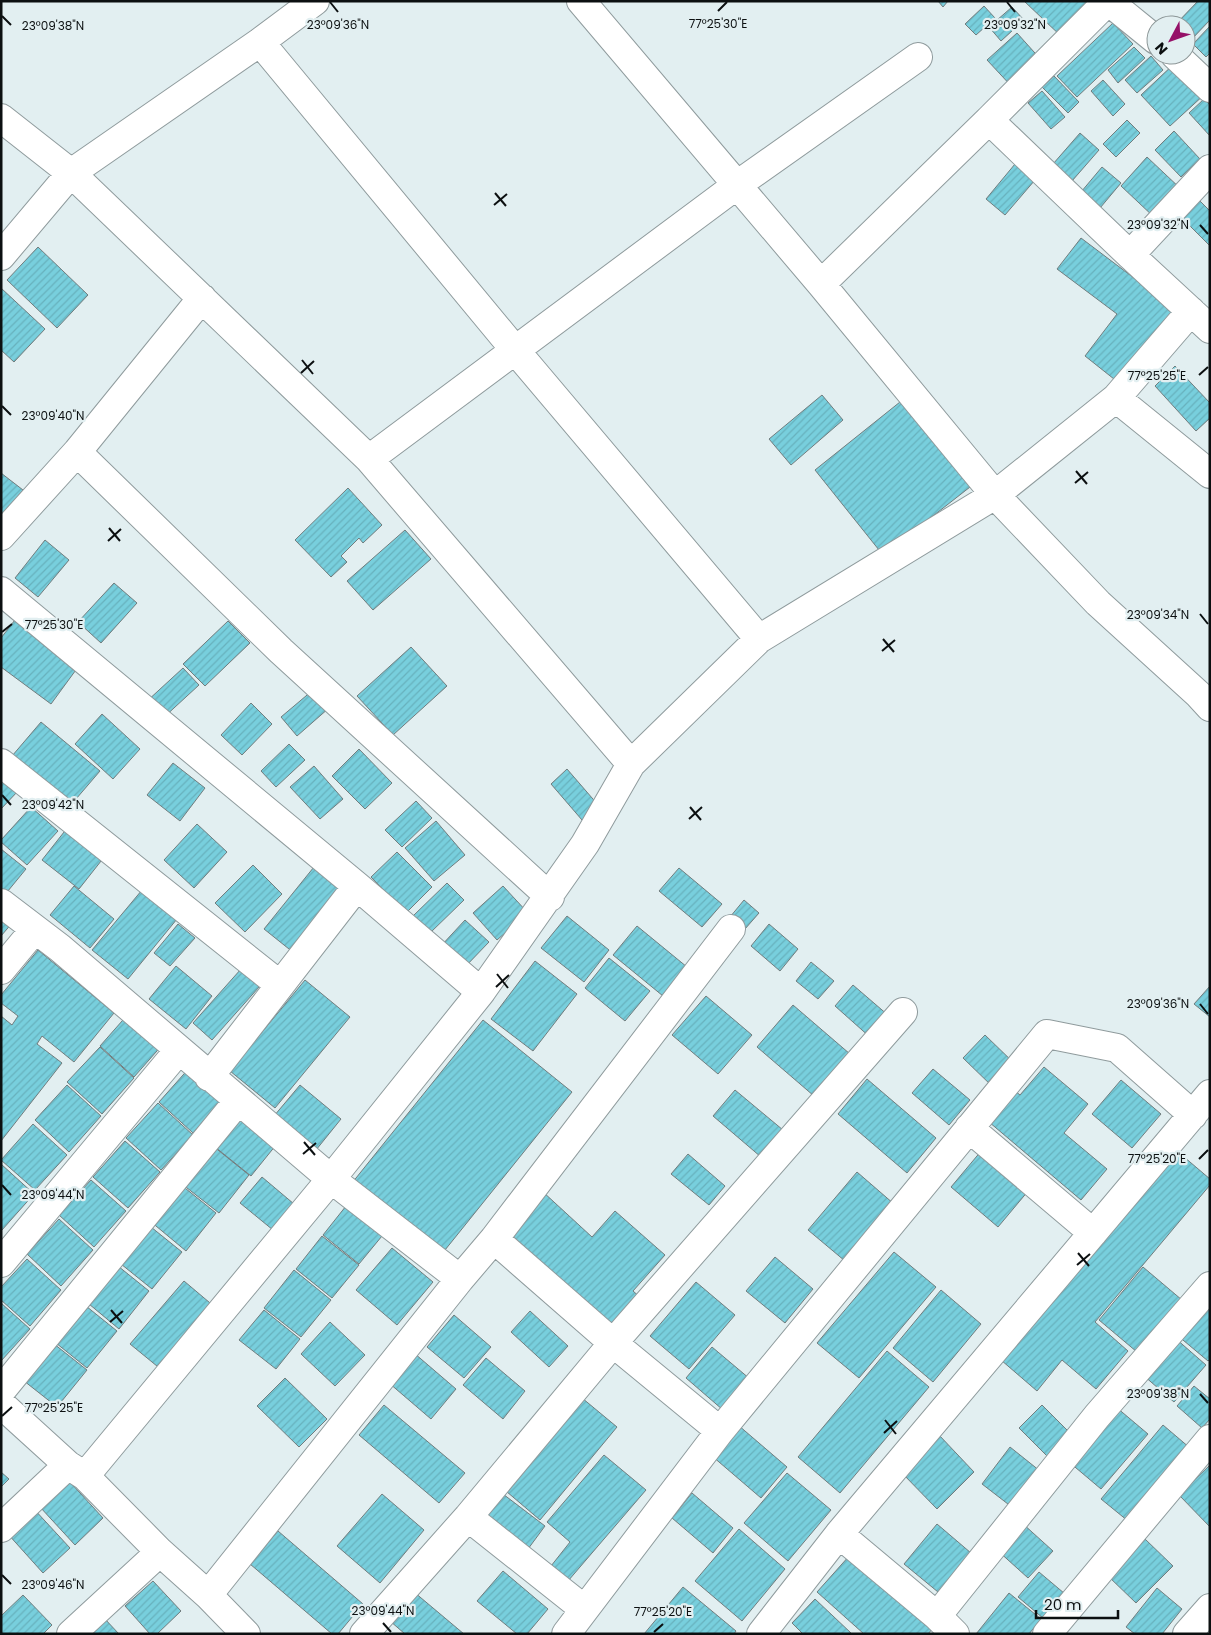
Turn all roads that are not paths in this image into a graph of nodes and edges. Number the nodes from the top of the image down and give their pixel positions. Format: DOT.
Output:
graph roads {
  1 [pos="316,1"];
  2 [pos="581,1"];
  3 [pos="1108,1"];
  4 [pos="1146,32"];
  5 [pos="260,42"];
  6 [pos="918,57"];
  7 [pos="1186,65"];
  8 [pos="1210,88"];
  9 [pos="1,118"];
  10 [pos="989,120"];
  11 [pos="1210,169"];
  12 [pos="71,173"];
  13 [pos="737,185"];
  14 [pos="1130,255"];
  15 [pos="1,256"];
  16 [pos="821,284"];
  17 [pos="202,298"];
  18 [pos="1200,320"];
  19 [pos="515,350"];
  20 [pos="1116,398"];
  21 [pos="77,452"];
  22 [pos="369,459"];
  23 [pos="1210,474"];
  24 [pos="994,495"];
  25 [pos="1,536"];
  26 [pos="1,591"];
  27 [pos="760,639"];
  28 [pos="1210,707"];
  29 [pos="1,763"];
  30 [pos="631,764"];
  31 [pos="358,886"];
  32 [pos="550,897"];
  33 [pos="1,903"];
  34 [pos="731,928"];
  35 [pos="35,929"];
  36 [pos="1,970"];
  37 [pos="280,985"];
  38 [pos="481,992"];
  39 [pos="902,1012"];
  40 [pos="179,1050"];
  41 [pos="209,1077"];
  42 [pos="238,1101"];
  43 [pos="1201,1104"];
  44 [pos="969,1128"];
  45 [pos="331,1180"];
  46 [pos="1093,1233"];
  47 [pos="494,1239"];
  48 [pos="1,1263"];
  49 [pos="460,1279"];
  50 [pos="1210,1286"];
  51 [pos="613,1343"];
  52 [pos="1,1391"];
  53 [pos="1,1404"];
  54 [pos="720,1431"];
  55 [pos="1210,1439"];
  56 [pos="77,1471"];
  57 [pos="468,1517"];
  58 [pos="1,1528"];
  59 [pos="838,1534"];
  60 [pos="160,1552"];
  61 [pos="208,1595"];
  62 [pos="1210,1608"];
  63 [pos="584,1609"];
  64 [pos="946,1625"];
  65 [pos="71,1634"];
  66 [pos="246,1634"];
  67 [pos="364,1634"];
  68 [pos="566,1634"];
  69 [pos="761,1634"];
  70 [pos="1048,1634"];
  71 [pos="1187,1634"];
  1 -- 5 [label="street"];
  2 -- 13 [label="street"];
  3 -- 4 [label="street"];
  3 -- 10 [label="street"];
  5 -- 12 [label="street"];
  5 -- 19 [label="street"];
  6 -- 13 [label="street"];
  7 -- 8 [label="street"];
  9 -- 12 [label="street"];
  10 -- 14 [label="street"];
  10 -- 16 [label="street"];
  11 -- 14 [label="street"];
  12 -- 15 [label="street"];
  12 -- 17 [label="street"];
  13 -- 16 [label="street"];
  13 -- 19 [label="street"];
  14 -- 18 [label="street"];
  16 -- 24 [label="street"];
  17 -- 21 [label="street"];
  17 -- 22 [label="street"];
  18 -- 20 [label="street"];
  19 -- 22 [label="street"];
  19 -- 27 [label="street"];
  20 -- 23 [label="street"];
  20 -- 24 [label="street"];
  21 -- 25 [label="street"];
  21 -- 32 [label="street"];
  22 -- 30 [label="street"];
  24 -- 27 [label="street"];
  24 -- 28 [label="street"];
  26 -- 31 [label="street"];
  27 -- 30 [label="street"];
  29 -- 37 [label="street"];
  30 -- 32 [label="street"];
  31 -- 37 [label="street"];
  31 -- 38 [label="street"];
  32 -- 38 [label="street"];
  33 -- 35 [label="street"];
  34 -- 47 [label="street"];
  35 -- 36 [label="street"];
  35 -- 40 [label="street"];
  37 -- 41 [label="street"];
  38 -- 45 [label="street"];
  39 -- 51 [label="street"];
  40 -- 41 [label="street"];
  40 -- 48 [label="street"];
  41 -- 42 [label="street"];
  42 -- 45 [label="street"];
  42 -- 52 [label="street"];
  43 -- 44 [label="street"];
  43 -- 46 [label="street"];
  44 -- 46 [label="street"];
  44 -- 54 [label="street"];
  45 -- 49 [label="street"];
  45 -- 56 [label="street"];
  46 -- 59 [label="street"];
  47 -- 49 [label="street"];
  47 -- 51 [label="street"];
  49 -- 61 [label="street"];
  50 -- 64 [label="street"];
  51 -- 54 [label="street"];
  51 -- 57 [label="street"];
  53 -- 56 [label="street"];
  54 -- 63 [label="street"];
  55 -- 70 [label="street"];
  56 -- 58 [label="street"];
  56 -- 60 [label="street"];
  57 -- 63 [label="street"];
  57 -- 67 [label="street"];
  59 -- 64 [label="street"];
  59 -- 69 [label="street"];
  60 -- 61 [label="street"];
  60 -- 65 [label="street"];
  61 -- 66 [label="street"];
  62 -- 71 [label="street"];
  63 -- 68 [label="street"];
}
